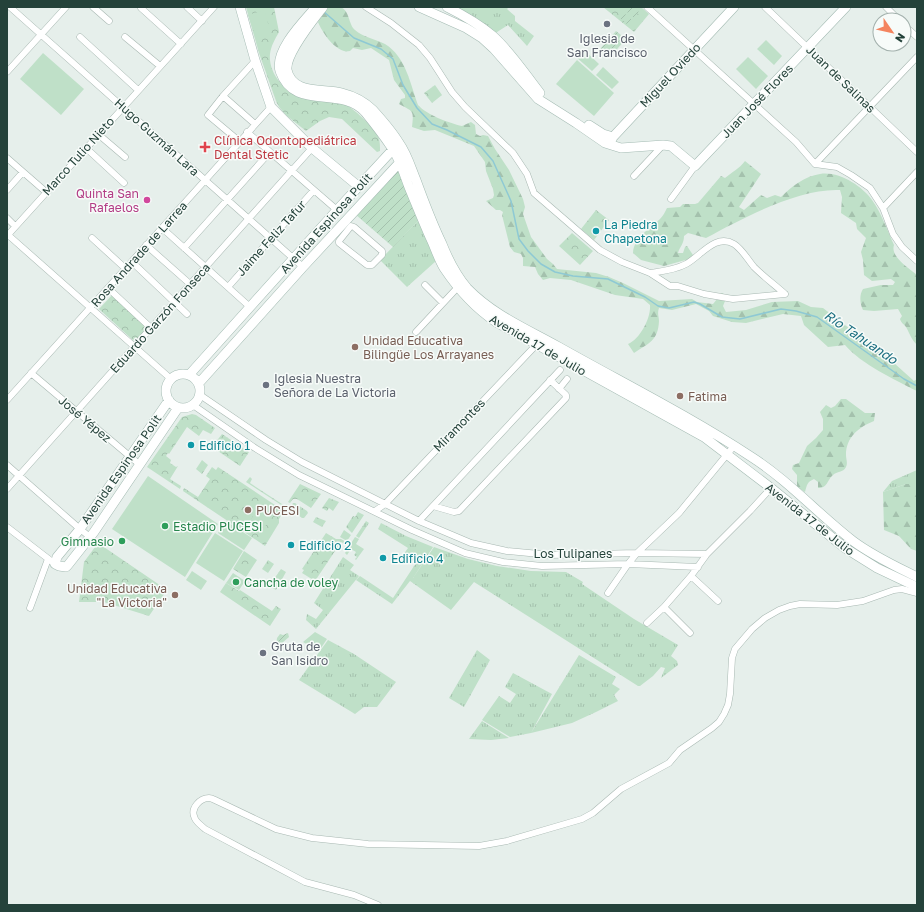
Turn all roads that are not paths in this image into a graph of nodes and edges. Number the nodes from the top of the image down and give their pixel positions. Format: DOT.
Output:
graph roads {
  1 [pos="10,7"];
  2 [pos="66,7"];
  3 [pos="93,7"];
  4 [pos="187,7"];
  5 [pos="214,7"];
  6 [pos="240,7"];
  7 [pos="323,7"];
  8 [pos="366,7"];
  9 [pos="419,7"];
  10 [pos="447,7"];
  11 [pos="647,7"];
  12 [pos="734,7"];
  13 [pos="765,7"];
  14 [pos="846,7"];
  15 [pos="141,8"];
  16 [pos="315,11"];
  17 [pos="109,21"];
  18 [pos="202,21"];
  19 [pos="42,34"];
  20 [pos="80,37"];
  21 [pos="125,37"];
  22 [pos="180,44"];
  23 [pos="808,48"];
  24 [pos="694,50"];
  25 [pos="917,57"];
  26 [pos="255,61"];
  27 [pos="160,66"];
  28 [pos="7,72"];
  29 [pos="138,90"];
  30 [pos="223,96"];
  31 [pos="754,104"];
  32 [pos="123,106"];
  33 [pos="271,107"];
  34 [pos="870,107"];
  35 [pos="255,124"];
  36 [pos="248,132"];
  37 [pos="98,134"];
  38 [pos="239,141"];
  39 [pos="611,141"];
  40 [pos="663,145"];
  41 [pos="396,146"];
  42 [pos="86,148"];
  43 [pos="312,148"];
  44 [pos="270,152"];
  45 [pos="917,152"];
  46 [pos="125,157"];
  47 [pos="7,158"];
  48 [pos="403,159"];
  49 [pos="815,164"];
  50 [pos="695,166"];
  51 [pos="292,171"];
  52 [pos="23,172"];
  53 [pos="917,172"];
  54 [pos="634,176"];
  55 [pos="205,180"];
  56 [pos="124,183"];
  57 [pos="358,186"];
  58 [pos="7,190"];
  59 [pos="314,190"];
  60 [pos="46,192"];
  61 [pos="671,199"];
  62 [pos="227,200"];
  63 [pos="883,208"];
  64 [pos="337,210"];
  65 [pos="7,218"];
  66 [pos="249,219"];
  67 [pos="15,226"];
  68 [pos="162,228"];
  69 [pos="342,231"];
  70 [pos="7,235"];
  71 [pos="92,238"];
  72 [pos="271,238"];
  73 [pos="146,245"];
  74 [pos="184,248"];
  75 [pos="294,259"];
  76 [pos="917,261"];
  77 [pos="132,262"];
  78 [pos="205,267"];
  79 [pos="303,267"];
  80 [pos="126,269"];
  81 [pos="650,273"];
  82 [pos="190,284"];
  83 [pos="425,284"];
  84 [pos="228,287"];
  85 [pos="458,287"];
  86 [pos="108,288"];
  87 [pos="174,302"];
  88 [pos="443,303"];
  89 [pos="250,307"];
  90 [pos="91,308"];
  91 [pos="187,314"];
  92 [pos="151,328"];
  93 [pos="416,332"];
  94 [pos="540,341"];
  95 [pos="134,347"];
  96 [pos="560,370"];
  97 [pos="31,373"];
  98 [pos="189,375"];
  99 [pos="171,379"];
  100 [pos="568,379"];
  101 [pos="550,380"];
  102 [pos="199,383"];
  103 [pos="559,389"];
  104 [pos="200,395"];
  105 [pos="7,400"];
  106 [pos="169,400"];
  107 [pos="193,405"];
  108 [pos="178,408"];
  109 [pos="76,412"];
  110 [pos="266,440"];
  111 [pos="734,446"];
  112 [pos="259,450"];
  113 [pos="726,454"];
  114 [pos="130,457"];
  115 [pos="139,464"];
  116 [pos="7,465"];
  117 [pos="19,475"];
  118 [pos="335,479"];
  119 [pos="771,488"];
  120 [pos="7,489"];
  121 [pos="329,491"];
  122 [pos="385,504"];
  123 [pos="433,506"];
  124 [pos="374,511"];
  125 [pos="419,521"];
  126 [pos="7,527"];
  127 [pos="80,529"];
  128 [pos="90,537"];
  129 [pos="637,553"];
  130 [pos="707,554"];
  131 [pos="52,562"];
  132 [pos="628,564"];
  133 [pos="698,567"];
  134 [pos="690,576"];
  135 [pos="917,577"];
  136 [pos="917,587"];
  137 [pos="608,593"];
  138 [pos="917,593"];
  139 [pos="718,601"];
  140 [pos="664,607"];
  141 [pos="30,608"];
  142 [pos="647,623"];
  143 [pos="690,633"];
  144 [pos="378,905"];
  1 -- 19 [label="street, Hugo Guzmán Lara"];
  2 -- 19 [label="street"];
  3 -- 17 [label="street"];
  4 -- 18 [label="street"];
  5 -- 18 [label="street, Marco Tulio Nieto"];
  6 -- 26 [label="main road"];
  7 -- 16 [label="main road, Avenida 17 de Julio"];
  8 -- 81 [label="street"];
  9 -- 39 [label="main road"];
  10 -- 39 [label="main road"];
  11 -- 24 [label="street"];
  12 -- 24 [label="main road, Miguel Oviedo"];
  13 -- 23 [label="street, Juan de Salinas"];
  14 -- 23 [label="main road, Juan José Flores"];
  15 -- 22 [label="street"];
  16 -- 41 [label="main road, Avenida 17 de Julio"];
  18 -- 22 [label="street, Marco Tulio Nieto"];
  19 -- 28 [label="street"];
  19 -- 32 [label="street, Hugo Guzmán Lara"];
  20 -- 29 [label="street"];
  21 -- 27 [label="street"];
  22 -- 27 [label="street, Marco Tulio Nieto"];
  23 -- 31 [label="main road, Juan José Flores"];
  23 -- 34 [label="street, Juan de Salinas"];
  24 -- 31 [label="street"];
  24 -- 39 [label="main road, Miguel Oviedo"];
  25 -- 34 [label="street"];
  26 -- 30 [label="street"];
  26 -- 33 [label="main road"];
  27 -- 29 [label="street, Marco Tulio Nieto"];
  29 -- 32 [label="street, Marco Tulio Nieto"];
  30 -- 35 [label="street"];
  30 -- 38 [label="street"];
  31 -- 49 [label="street"];
  31 -- 50 [label="main road, Juan José Flores"];
  32 -- 37 [label="street, Marco Tulio Nieto"];
  32 -- 55 [label="street, Hugo Guzmán Lara"];
  33 -- 35 [label="street, Rosa Andrade de Larrea"];
  33 -- 43 [label="main road"];
  34 -- 45 [label="street, Juan de Salinas"];
  34 -- 49 [label="street"];
  35 -- 36 [label="street, Rosa Andrade de Larrea"];
  36 -- 38 [label="street, Rosa Andrade de Larrea"];
  36 -- 44 [label="street"];
  37 -- 42 [label="street, Marco Tulio Nieto"];
  37 -- 46 [label="street"];
  38 -- 55 [label="street, Rosa Andrade de Larrea"];
  39 -- 40 [label="main road"];
  40 -- 50 [label="main road"];
  40 -- 54 [label="street"];
  41 -- 48 [label="main road, Avenida 17 de Julio"];
  41 -- 57 [label="main road, Avenida Espinosa Polit"];
  42 -- 56 [label="street"];
  42 -- 60 [label="street, Marco Tulio Nieto"];
  43 -- 51 [label="street, Eduardo Garzón Fonseca"];
  43 -- 57 [label="main road"];
  44 -- 51 [label="street"];
  44 -- 62 [label="street"];
  47 -- 52 [label="street"];
  48 -- 69 [label="main road, Avenida Espinosa Polit"];
  48 -- 85 [label="main road, Avenida 17 de Julio"];
  48 -- 94 [label="main road, Avenida 17 de Julio"];
  49 -- 63 [label="street"];
  50 -- 61 [label="street, Juan José Flores"];
  51 -- 59 [label="street"];
  51 -- 66 [label="street, Eduardo Garzón Fonseca"];
  52 -- 58 [label="street"];
  52 -- 60 [label="street"];
  53 -- 63 [label="street"];
  55 -- 62 [label="street, Hugo Guzmán Lara"];
  55 -- 68 [label="street, Rosa Andrade de Larrea"];
  57 -- 64 [label="main road, Avenida Espinosa Polit"];
  59 -- 64 [label="street"];
  59 -- 72 [label="street, Jaime Feliz Tafur"];
  60 -- 67 [label="street, Marco Tulio Nieto"];
  62 -- 66 [label="street, Hugo Guzmán Lara"];
  62 -- 74 [label="street"];
  63 -- 76 [label="street"];
  64 -- 75 [label="main road, Avenida Espinosa Polit"];
  65 -- 67 [label="street"];
  66 -- 72 [label="street, Hugo Guzmán Lara"];
  66 -- 78 [label="street, Eduardo Garzón Fonseca"];
  67 -- 70 [label="street, Marco Tulio Nieto"];
  68 -- 73 [label="street, Rosa Andrade de Larrea"];
  68 -- 74 [label="street"];
  69 -- 69 [label="street"];
  69 -- 79 [label="main road, Avenida Espinosa Polit"];
  70 -- 90 [label="street"];
  71 -- 80 [label="street"];
  72 -- 75 [label="street, Hugo Guzmán Lara"];
  72 -- 84 [label="street, Jaime Feliz Tafur"];
  73 -- 77 [label="street, Rosa Andrade de Larrea"];
  73 -- 82 [label="street"];
  74 -- 78 [label="street"];
  75 -- 79 [label="street, Hugo Guzmán Lara"];
  75 -- 89 [label="main road, Avenida Espinosa Polit"];
  77 -- 80 [label="street, Rosa Andrade de Larrea"];
  77 -- 87 [label="street"];
  78 -- 82 [label="street, Eduardo Garzón Fonseca"];
  78 -- 84 [label="street"];
  79 -- 102 [label="main road, Avenida Espinosa Polit"];
  80 -- 86 [label="street, Rosa Andrade de Larrea"];
  81 -- 81 [label="street"];
  82 -- 87 [label="street, Eduardo Garzón Fonseca"];
  83 -- 88 [label="street"];
  84 -- 89 [label="street"];
  85 -- 88 [label="street"];
  85 -- 94 [label="main road, Avenida 17 de Julio"];
  86 -- 90 [label="street, Rosa Andrade de Larrea"];
  86 -- 92 [label="street"];
  87 -- 91 [label="street"];
  87 -- 92 [label="street, Eduardo Garzón Fonseca"];
  88 -- 93 [label="street"];
  89 -- 98 [label="main road, Avenida Espinosa Polit"];
  90 -- 95 [label="street"];
  90 -- 97 [label="street, Rosa Andrade de Larrea"];
  92 -- 95 [label="street, Eduardo Garzón Fonseca"];
  94 -- 111 [label="main road, Avenida 17 de Julio"];
  94 -- 113 [label="main road, Avenida 17 de Julio"];
  94 -- 122 [label="street, Miramontes"];
  95 -- 99 [label="street"];
  95 -- 109 [label="street, Eduardo Garzón Fonseca"];
  96 -- 101 [label="street"];
  97 -- 105 [label="street, Rosa Andrade de Larrea"];
  97 -- 109 [label="street, José Yépez"];
  98 -- 99 [label="main road"];
  98 -- 102 [label="main road"];
  99 -- 106 [label="main road"];
  100 -- 103 [label="street"];
  101 -- 103 [label="street"];
  101 -- 123 [label="street"];
  102 -- 104 [label="main road"];
  103 -- 123 [label="street"];
  104 -- 107 [label="main road"];
  104 -- 110 [label="street, Los Tulipanes"];
  106 -- 108 [label="main road"];
  106 -- 114 [label="main road, Avenida Espinosa Polit"];
  107 -- 108 [label="main road"];
  107 -- 112 [label="street, Los Tulipanes"];
  108 -- 115 [label="main road, Avenida Espinosa Polit"];
  109 -- 114 [label="street, José Yépez"];
  109 -- 117 [label="street, Eduardo Garzón Fonseca"];
  110 -- 112 [label="street"];
  110 -- 118 [label="street, Los Tulipanes"];
  111 -- 113 [label="street"];
  111 -- 135 [label="main road, Avenida 17 de Julio"];
  112 -- 121 [label="street, Los Tulipanes"];
  113 -- 119 [label="main road, Avenida 17 de Julio"];
  113 -- 129 [label="street"];
  114 -- 115 [label="street, José Yépez"];
  114 -- 127 [label="main road, Avenida Espinosa Polit"];
  115 -- 128 [label="main road, Avenida Espinosa Polit"];
  116 -- 117 [label="street"];
  117 -- 120 [label="street, Eduardo Garzón Fonseca"];
  117 -- 127 [label="street"];
  118 -- 121 [label="street"];
  118 -- 122 [label="street, Los Tulipanes"];
  119 -- 130 [label="street"];
  119 -- 136 [label="main road, Avenida 17 de Julio"];
  121 -- 124 [label="street, Los Tulipanes"];
  122 -- 124 [label="street, Miramontes"];
  122 -- 125 [label="street, Los Tulipanes"];
  123 -- 125 [label="street"];
  124 -- 132 [label="street, Los Tulipanes"];
  125 -- 129 [label="street, Los Tulipanes"];
  126 -- 131 [label="street"];
  127 -- 128 [label="street"];
  127 -- 131 [label="main road, Avenida Espinosa Polit"];
  128 -- 131 [label="main road, Avenida Espinosa Polit"];
  129 -- 130 [label="street, Los Tulipanes"];
  129 -- 132 [label="street"];
  130 -- 133 [label="street"];
  131 -- 141 [label="street"];
  132 -- 133 [label="street, Los Tulipanes"];
  132 -- 137 [label="street"];
  133 -- 134 [label="street"];
  134 -- 139 [label="street"];
  134 -- 140 [label="street"];
  138 -- 144 [label="street"];
  140 -- 142 [label="street"];
  140 -- 143 [label="street"];
}
